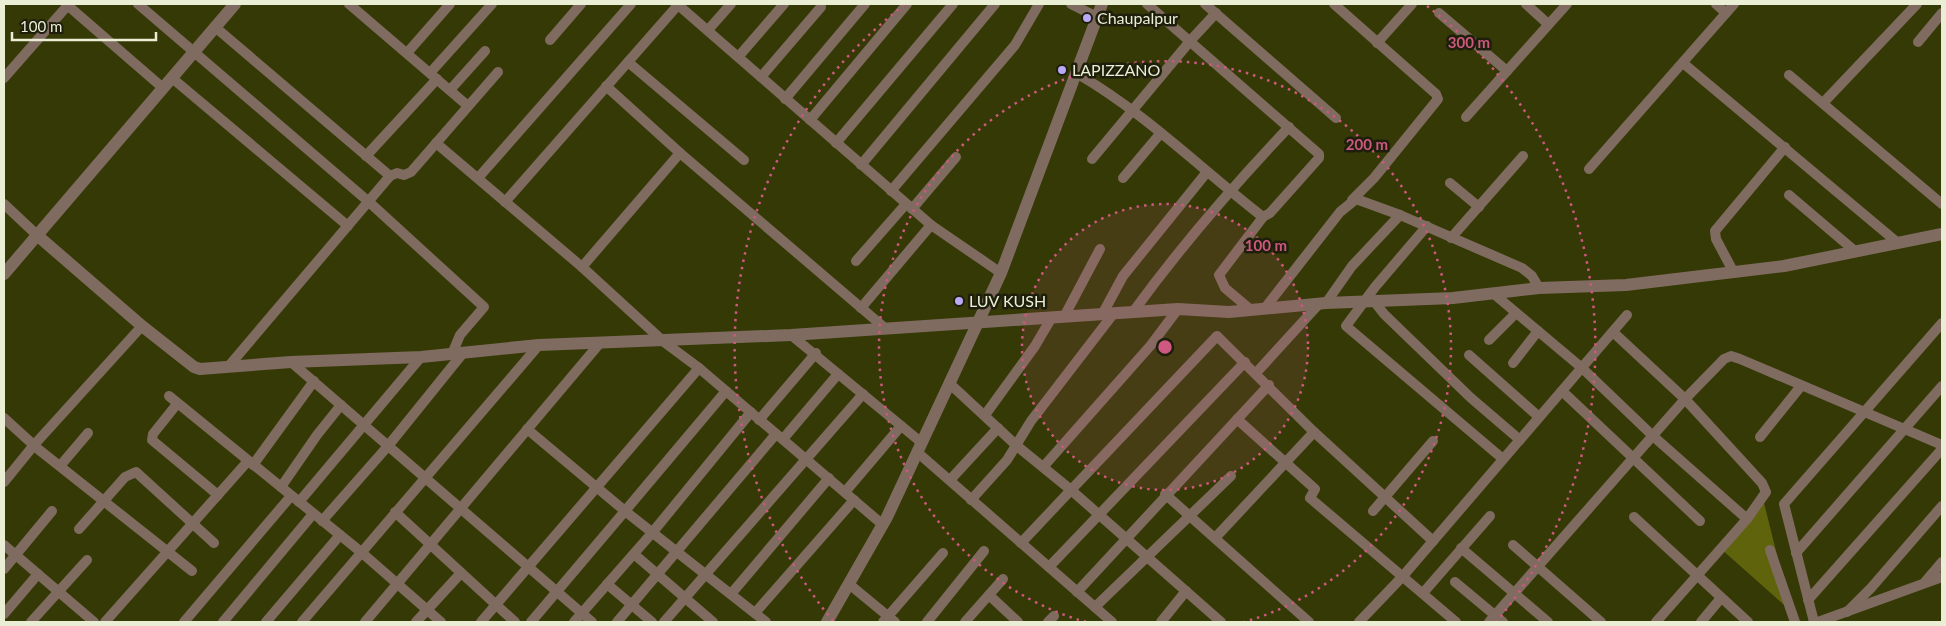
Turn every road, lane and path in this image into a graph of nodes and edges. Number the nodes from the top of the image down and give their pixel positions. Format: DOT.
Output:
graph roads {
  1 [pos="138,4"];
  2 [pos="235,4"];
  3 [pos="350,4"];
  4 [pos="450,4"];
  5 [pos="492,4"];
  6 [pos="581,4"];
  7 [pos="631,4"];
  8 [pos="677,4"];
  9 [pos="731,4"];
  10 [pos="784,4"];
  11 [pos="865,4"];
  12 [pos="907,4"];
  13 [pos="953,4"];
  14 [pos="995,4"];
  15 [pos="1039,4"];
  16 [pos="1071,4"];
  17 [pos="1102,4"];
  18 [pos="1147,4"];
  19 [pos="1205,4"];
  20 [pos="1334,4"];
  21 [pos="1412,4"];
  22 [pos="1526,4"];
  23 [pos="1567,4"];
  24 [pos="1716,4"];
  25 [pos="1734,4"];
  26 [pos="67,5"];
  27 [pos="1910,6"];
  28 [pos="821,7"];
  29 [pos="1216,13"];
  30 [pos="1439,13"];
  31 [pos="1726,13"];
  32 [pos="1942,13"];
  33 [pos="1097,17"];
  34 [pos="1548,24"];
  35 [pos="215,27"];
  36 [pos="708,30"];
  37 [pos="550,40"];
  38 [pos="1191,40"];
  39 [pos="1918,42"];
  40 [pos="1377,43"];
  41 [pos="485,51"];
  42 [pos="194,52"];
  43 [pos="407,53"];
  44 [pos="739,56"];
  45 [pos="628,62"];
  46 [pos="1682,63"];
  47 [pos="1507,71"];
  48 [pos="498,72"];
  49 [pos="1076,72"];
  50 [pos="1789,75"];
  51 [pos="434,76"];
  52 [pos="761,77"];
  53 [pos="4,78"];
  54 [pos="172,78"];
  55 [pos="606,86"];
  56 [pos="163,88"];
  57 [pos="450,90"];
  58 [pos="785,98"];
  59 [pos="1822,104"];
  60 [pos="468,106"];
  61 [pos="1133,110"];
  62 [pos="1466,117"];
  63 [pos="1336,118"];
  64 [pos="810,120"];
  65 [pos="1288,127"];
  66 [pos="1160,134"];
  67 [pos="436,143"];
  68 [pos="836,143"];
  69 [pos="1785,147"];
  70 [pos="680,153"];
  71 [pos="366,156"];
  72 [pos="1523,156"];
  73 [pos="956,157"];
  74 [pos="744,160"];
  75 [pos="1092,160"];
  76 [pos="860,165"];
  77 [pos="1589,169"];
  78 [pos="1207,172"];
  79 [pos="390,176"];
  80 [pos="478,178"];
  81 [pos="1123,178"];
  82 [pos="1450,183"];
  83 [pos="1229,190"];
  84 [pos="891,192"];
  85 [pos="1789,195"];
  86 [pos="1352,200"];
  87 [pos="369,202"];
  88 [pos="505,202"];
  89 [pos="4,204"];
  90 [pos="1942,204"];
  91 [pos="909,206"];
  92 [pos="1478,206"];
  93 [pos="1400,215"];
  94 [pos="1263,216"];
  95 [pos="931,225"];
  96 [pos="348,226"];
  97 [pos="1427,226"];
  98 [pos="1942,233"];
  99 [pos="38,236"];
  100 [pos="1450,238"];
  101 [pos="1898,243"];
  102 [pos="1100,249"];
  103 [pos="1856,252"];
  104 [pos="856,261"];
  105 [pos="582,268"];
  106 [pos="1001,273"];
  107 [pos="1734,273"];
  108 [pos="4,274"];
  109 [pos="1539,288"];
  110 [pos="1494,294"];
  111 [pos="1369,301"];
  112 [pos="1322,303"];
  113 [pos="861,308"];
  114 [pos="1265,308"];
  115 [pos="1178,309"];
  116 [pos="1250,310"];
  117 [pos="1133,312"];
  118 [pos="1108,313"];
  119 [pos="1516,313"];
  120 [pos="1065,315"];
  121 [pos="1627,315"];
  122 [pos="1052,317"];
  123 [pos="977,322"];
  124 [pos="1942,323"];
  125 [pos="142,326"];
  126 [pos="886,329"];
  127 [pos="1538,331"];
  128 [pos="1613,332"];
  129 [pos="792,335"];
  130 [pos="1489,340"];
  131 [pos="664,342"];
  132 [pos="600,343"];
  133 [pos="539,345"];
  134 [pos="816,353"];
  135 [pos="458,354"];
  136 [pos="1469,356"];
  137 [pos="421,357"];
  138 [pos="291,362"];
  139 [pos="1245,362"];
  140 [pos="1513,363"];
  141 [pos="228,367"];
  142 [pos="699,368"];
  143 [pos="1582,368"];
  144 [pos="1256,373"];
  145 [pos="838,374"];
  146 [pos="314,382"];
  147 [pos="950,383"];
  148 [pos="1269,385"];
  149 [pos="1801,386"];
  150 [pos="1942,386"];
  151 [pos="1562,390"];
  152 [pos="726,391"];
  153 [pos="863,394"];
  154 [pos="1685,399"];
  155 [pos="341,406"];
  156 [pos="751,412"];
  157 [pos="1864,412"];
  158 [pos="985,415"];
  159 [pos="1539,417"];
  160 [pos="4,418"];
  161 [pos="1237,419"];
  162 [pos="760,420"];
  163 [pos="365,426"];
  164 [pos="901,426"];
  165 [pos="998,428"];
  166 [pos="527,429"];
  167 [pos="1906,429"];
  168 [pos="1314,432"];
  169 [pos="88,433"];
  170 [pos="779,436"];
  171 [pos="1653,436"];
  172 [pos="1760,437"];
  173 [pos="1520,440"];
  174 [pos="1433,441"];
  175 [pos="34,445"];
  176 [pos="388,446"];
  177 [pos="1017,446"];
  178 [pos="1942,447"];
  179 [pos="919,448"];
  180 [pos="1633,458"];
  181 [pos="1503,459"];
  182 [pos="807,460"];
  183 [pos="251,463"];
  184 [pos="1285,463"];
  185 [pos="60,466"];
  186 [pos="1044,466"];
  187 [pos="1231,476"];
  188 [pos="425,477"];
  189 [pos="829,478"];
  190 [pos="950,480"];
  191 [pos="4,482"];
  192 [pos="281,487"];
  193 [pos="597,488"];
  194 [pos="1071,490"];
  195 [pos="845,492"];
  196 [pos="1165,494"];
  197 [pos="218,495"];
  198 [pos="1385,495"];
  199 [pos="295,499"];
  200 [pos="854,500"];
  201 [pos="971,500"];
  202 [pos="104,501"];
  203 [pos="1942,506"];
  204 [pos="461,508"];
  205 [pos="52,511"];
  206 [pos="625,511"];
  207 [pos="1373,511"];
  208 [pos="395,512"];
  209 [pos="313,514"];
  210 [pos="1098,515"];
  211 [pos="1190,516"];
  212 [pos="1490,516"];
  213 [pos="1634,517"];
  214 [pos="1747,519"];
  215 [pos="322,521"];
  216 [pos="1700,522"];
  217 [pos="194,523"];
  218 [pos="883,524"];
  219 [pos="79,529"];
  220 [pos="652,532"];
  221 [pos="340,535"];
  222 [pos="1215,538"];
  223 [pos="1126,539"];
  224 [pos="1433,540"];
  225 [pos="214,543"];
  226 [pos="1022,543"];
  227 [pos="4,545"];
  228 [pos="430,545"];
  229 [pos="1513,545"];
  230 [pos="1461,548"];
  231 [pos="1770,550"];
  232 [pos="170,551"];
  233 [pos="984,551"];
  234 [pos="361,552"];
  235 [pos="678,552"];
  236 [pos="942,553"];
  237 [pos="1796,553"];
  238 [pos="634,554"];
  239 [pos="16,555"];
  240 [pos="1147,556"];
  241 [pos="87,560"];
  242 [pos="1942,562"];
  243 [pos="1538,566"];
  244 [pos="529,567"];
  245 [pos="1049,567"];
  246 [pos="4,570"];
  247 [pos="192,571"];
  248 [pos="461,573"];
  249 [pos="38,574"];
  250 [pos="658,575"];
  251 [pos="706,575"];
  252 [pos="1403,576"];
  253 [pos="1698,576"];
  254 [pos="1942,577"];
  255 [pos="1004,579"];
  256 [pos="1455,582"];
  257 [pos="397,584"];
  258 [pos="607,584"];
  259 [pos="849,584"];
  260 [pos="1924,584"];
  261 [pos="1186,591"];
  262 [pos="59,592"];
  263 [pos="557,592"];
  264 [pos="1077,592"];
  265 [pos="1423,593"];
  266 [pos="1515,593"];
  267 [pos="731,594"];
  268 [pos="989,595"];
  269 [pos="685,598"];
  270 [pos="1721,598"];
  271 [pos="1808,600"];
  272 [pos="496,605"];
  273 [pos="632,606"];
  274 [pos="1095,607"];
  275 [pos="427,610"];
  276 [pos="1847,612"];
  277 [pos="755,613"];
  278 [pos="4,614"];
  279 [pos="582,614"];
  280 [pos="889,620"];
  281 [pos="1496,620"];
  282 [pos="1014,621"];
  283 [pos="1745,621"];
  284 [pos="31,622"];
  285 [pos="94,622"];
  286 [pos="105,622"];
  287 [pos="184,622"];
  288 [pos="223,622"];
  289 [pos="266,622"];
  290 [pos="302,622"];
  291 [pos="365,622"];
  292 [pos="416,622"];
  293 [pos="441,622"];
  294 [pos="481,622"];
  295 [pos="515,622"];
  296 [pos="531,622"];
  297 [pos="574,622"];
  298 [pos="592,622"];
  299 [pos="617,622"];
  300 [pos="652,622"];
  301 [pos="664,622"];
  302 [pos="713,622"];
  303 [pos="766,622"];
  304 [pos="827,622"];
  305 [pos="927,622"];
  306 [pos="965,622"];
  307 [pos="1112,622"];
  308 [pos="1161,622"];
  309 [pos="1221,622"];
  310 [pos="1309,622"];
  311 [pos="1359,622"];
  312 [pos="1456,622"];
  313 [pos="1548,622"];
  314 [pos="1601,622"];
  315 [pos="1656,622"];
  316 [pos="1701,622"];
  317 [pos="1795,622"];
  318 [pos="1814,622"];
  319 [pos="1818,622"];
  1 -- 42 [label="street"];
  2 -- 35 [label="street"];
  3 -- 43 [label="street"];
  4 -- 43 [label="street"];
  5 -- 51 [label="street"];
  6 -- 37 [label="street"];
  7 -- 80 [label="street"];
  8 -- 36 [label="street"];
  8 -- 45 [label="street"];
  9 -- 36 [label="street"];
  10 -- 44 [label="street"];
  11 -- 58 [label="street"];
  12 -- 64 [label="street"];
  13 -- 68 [label="street"];
  14 -- 76 [label="street"];
  15 -- 84 [label="street"];
  16 -- 33 [label="street"];
  17 -- 33 [label="street"];
  18 -- 38 [label="street"];
  19 -- 29 [label="street"];
  20 -- 40 [label="street"];
  21 -- 40 [label="street"];
  22 -- 34 [label="street"];
  23 -- 34 [label="street"];
  24 -- 31 [label="street"];
  25 -- 31 [label="street"];
  26 -- 53 [label="street"];
  26 -- 56 [label="street"];
  27 -- 59 [label="street"];
  28 -- 52 [label="street"];
  29 -- 38 [label="street"];
  29 -- 63 [label="street"];
  30 -- 47 [label="street"];
  31 -- 46 [label="street"];
  32 -- 39 [label="street"];
  33 -- 49 [label="street"];
  34 -- 47 [label="street"];
  35 -- 42 [label="street"];
  35 -- 71 [label="street"];
  36 -- 44 [label="street"];
  38 -- 61 [label="street"];
  38 -- 65 [label="street"];
  40 -- 86 [label="street"];
  41 -- 57 [label="street"];
  42 -- 54 [label="street"];
  42 -- 87 [label="street"];
  43 -- 51 [label="street"];
  44 -- 52 [label="street"];
  45 -- 55 [label="street"];
  45 -- 74 [label="street"];
  46 -- 69 [label="street"];
  46 -- 77 [label="street"];
  47 -- 62 [label="street"];
  48 -- 60 [label="street"];
  49 -- 61 [label="street"];
  49 -- 106 [label="street"];
  50 -- 59 [label="street"];
  51 -- 57 [label="street"];
  51 -- 71 [label="street"];
  52 -- 58 [label="street"];
  54 -- 56 [label="street"];
  54 -- 96 [label="street"];
  55 -- 70 [label="street"];
  55 -- 88 [label="street"];
  56 -- 99 [label="street"];
  57 -- 60 [label="street"];
  58 -- 64 [label="street"];
  59 -- 90 [label="street"];
  60 -- 67 [label="street"];
  61 -- 66 [label="street"];
  61 -- 75 [label="street"];
  64 -- 68 [label="street"];
  65 -- 83 [label="street"];
  65 -- 94 [label="street"];
  66 -- 78 [label="street"];
  66 -- 81 [label="street"];
  67 -- 79 [label="street"];
  67 -- 80 [label="street"];
  68 -- 76 [label="street"];
  69 -- 101 [label="street"];
  69 -- 107 [label="street"];
  70 -- 105 [label="street"];
  70 -- 113 [label="street"];
  71 -- 79 [label="street"];
  72 -- 92 [label="street"];
  73 -- 91 [label="street"];
  76 -- 84 [label="street"];
  78 -- 83 [label="street"];
  78 -- 118 [label="street"];
  79 -- 87 [label="street"];
  80 -- 88 [label="street"];
  82 -- 92 [label="street"];
  83 -- 94 [label="street"];
  83 -- 117 [label="street"];
  84 -- 91 [label="street"];
  85 -- 103 [label="street"];
  86 -- 93 [label="street"];
  86 -- 114 [label="street"];
  87 -- 96 [label="street"];
  87 -- 135 [label="street"];
  88 -- 105 [label="street"];
  89 -- 99 [label="street"];
  91 -- 95 [label="street"];
  91 -- 104 [label="street"];
  92 -- 100 [label="street"];
  93 -- 97 [label="street"];
  93 -- 112 [label="street"];
  94 -- 116 [label="street"];
  95 -- 106 [label="street"];
  95 -- 113 [label="street"];
  96 -- 141 [label="street"];
  97 -- 100 [label="street"];
  97 -- 111 [label="street"];
  98 -- 101 [label="street"];
  99 -- 108 [label="street"];
  99 -- 125 [label="street"];
  100 -- 109 [label="street"];
  101 -- 103 [label="street"];
  102 -- 120 [label="street"];
  103 -- 107 [label="street"];
  105 -- 131 [label="street"];
  106 -- 123 [label="street"];
  107 -- 109 [label="street"];
  109 -- 110 [label="street"];
  110 -- 111 [label="street"];
  110 -- 119 [label="street"];
  111 -- 112 [label="street"];
  111 -- 173 [label="street"];
  111 -- 181 [label="street"];
  112 -- 114 [label="street"];
  112 -- 144 [label="street"];
  113 -- 126 [label="street"];
  114 -- 116 [label="street"];
  115 -- 116 [label="street"];
  115 -- 117 [label="street"];
  115 -- 186 [label="street"];
  117 -- 118 [label="street"];
  118 -- 120 [label="street"];
  118 -- 177 [label="street"];
  119 -- 127 [label="street"];
  119 -- 130 [label="street"];
  120 -- 122 [label="street"];
  121 -- 128 [label="street"];
  122 -- 123 [label="street"];
  122 -- 158 [label="street"];
  123 -- 126 [label="street"];
  123 -- 147 [label="street"];
  124 -- 157 [label="street"];
  125 -- 141 [label="street"];
  125 -- 175 [label="street"];
  126 -- 129 [label="street"];
  127 -- 140 [label="street"];
  127 -- 143 [label="street"];
  128 -- 143 [label="street"];
  128 -- 154 [label="street"];
  129 -- 131 [label="street"];
  129 -- 134 [label="street"];
  131 -- 132 [label="street"];
  131 -- 142 [label="street"];
  132 -- 133 [label="street"];
  132 -- 166 [label="street"];
  133 -- 135 [label="street"];
  133 -- 188 [label="street"];
  134 -- 145 [label="street"];
  134 -- 162 [label="street"];
  135 -- 137 [label="street"];
  135 -- 176 [label="street"];
  136 -- 159 [label="street"];
  137 -- 138 [label="street"];
  137 -- 163 [label="street"];
  138 -- 141 [label="street"];
  138 -- 146 [label="street"];
  139 -- 144 [label="street"];
  139 -- 194 [label="street"];
  139 -- 210 [label="street"];
  142 -- 152 [label="street"];
  142 -- 193 [label="street"];
  143 -- 151 [label="street"];
  143 -- 171 [label="street"];
  144 -- 148 [label="street"];
  145 -- 153 [label="street"];
  145 -- 170 [label="street"];
  146 -- 155 [label="street"];
  146 -- 183 [label="street"];
  147 -- 158 [label="street"];
  147 -- 179 [label="street"];
  148 -- 161 [label="street"];
  148 -- 168 [label="street"];
  149 -- 154 [label="street"];
  149 -- 157 [label="street"];
  149 -- 172 [label="street"];
  150 -- 167 [label="street"];
  151 -- 159 [label="street"];
  151 -- 180 [label="street"];
  152 -- 156 [label="street"];
  152 -- 206 [label="street"];
  153 -- 164 [label="street"];
  153 -- 182 [label="street"];
  154 -- 171 [label="street"];
  154 -- 214 [label="street"];
  155 -- 163 [label="street"];
  155 -- 192 [label="street"];
  156 -- 162 [label="street"];
  156 -- 220 [label="street"];
  157 -- 167 [label="street"];
  157 -- 237 [label="street"];
  158 -- 165 [label="street"];
  159 -- 173 [label="street"];
  160 -- 175 [label="street"];
  161 -- 184 [label="street"];
  161 -- 196 [label="street"];
  162 -- 170 [label="street"];
  163 -- 176 [label="street"];
  163 -- 199 [label="street"];
  164 -- 179 [label="street"];
  164 -- 195 [label="street"];
  165 -- 177 [label="street"];
  165 -- 190 [label="street"];
  166 -- 193 [label="street"];
  166 -- 204 [label="street"];
  167 -- 178 [label="street"];
  167 -- 237 [label="street"];
  168 -- 184 [label="street"];
  168 -- 198 [label="street"];
  169 -- 185 [label="street"];
  170 -- 182 [label="street"];
  170 -- 235 [label="street"];
  171 -- 180 [label="street"];
  171 -- 214 [label="street"];
  173 -- 181 [label="street"];
  174 -- 198 [label="street"];
  175 -- 185 [label="street"];
  175 -- 191 [label="street"];
  176 -- 188 [label="street"];
  176 -- 215 [label="street"];
  177 -- 186 [label="street"];
  177 -- 201 [label="street"];
  178 -- 271 [label="street"];
  179 -- 190 [label="street"];
  179 -- 218 [label="street"];
  180 -- 216 [label="street"];
  180 -- 243 [label="street"];
  181 -- 224 [label="street"];
  182 -- 189 [label="street"];
  182 -- 251 [label="street"];
  183 -- 192 [label="street"];
  183 -- 197 [label="street"];
  183 -- 197 [label="street"];
  184 -- 222 [label="street"];
  184 -- 252 [label="street"];
  185 -- 202 [label="street"];
  186 -- 194 [label="street"];
  187 -- 211 [label="street"];
  188 -- 204 [label="street"];
  188 -- 208 [label="street"];
  189 -- 195 [label="street"];
  189 -- 267 [label="street"];
  190 -- 201 [label="street"];
  192 -- 199 [label="street"];
  193 -- 206 [label="street"];
  193 -- 244 [label="street"];
  194 -- 210 [label="street"];
  194 -- 226 [label="street"];
  195 -- 200 [label="street"];
  196 -- 211 [label="street"];
  196 -- 223 [label="street"];
  197 -- 217 [label="street"];
  198 -- 207 [label="street"];
  198 -- 224 [label="street"];
  199 -- 209 [label="street"];
  199 -- 287 [label="street"];
  200 -- 218 [label="street"];
  200 -- 277 [label="street"];
  201 -- 226 [label="street"];
  202 -- 217 [label="street"];
  202 -- 219 [label="street"];
  202 -- 232 [label="street"];
  203 -- 276 [label="street"];
  204 -- 228 [label="street"];
  204 -- 244 [label="street"];
  205 -- 239 [label="street"];
  206 -- 220 [label="street"];
  206 -- 263 [label="street"];
  208 -- 228 [label="street"];
  208 -- 234 [label="street"];
  209 -- 215 [label="street"];
  209 -- 288 [label="street"];
  210 -- 223 [label="street"];
  210 -- 245 [label="street"];
  211 -- 222 [label="street"];
  211 -- 240 [label="street"];
  212 -- 230 [label="street"];
  213 -- 253 [label="street"];
  214 -- 253 [label="street"];
  215 -- 221 [label="street"];
  217 -- 225 [label="street"];
  217 -- 232 [label="street"];
  218 -- 259 [label="street"];
  220 -- 235 [label="street"];
  220 -- 238 [label="street"];
  221 -- 234 [label="street"];
  221 -- 289 [label="street"];
  222 -- 310 [label="street"];
  223 -- 240 [label="street"];
  223 -- 264 [label="street"];
  224 -- 252 [label="street"];
  226 -- 245 [label="street"];
  227 -- 239 [label="street"];
  228 -- 248 [label="street"];
  228 -- 257 [label="street"];
  229 -- 243 [label="street"];
  230 -- 265 [label="street"];
  230 -- 266 [label="street"];
  231 -- 317 [label="street"];
  232 -- 247 [label="street"];
  232 -- 286 [label="street"];
  233 -- 305 [label="street"];
  234 -- 257 [label="street"];
  234 -- 290 [label="street"];
  235 -- 250 [label="street"];
  235 -- 251 [label="street"];
  236 -- 280 [label="street"];
  237 -- 271 [label="street"];
  238 -- 250 [label="street"];
  238 -- 258 [label="street"];
  239 -- 246 [label="street"];
  239 -- 249 [label="street"];
  240 -- 261 [label="street"];
  240 -- 274 [label="street"];
  241 -- 262 [label="street"];
  242 -- 260 [label="street"];
  243 -- 266 [label="street"];
  243 -- 314 [label="street"];
  244 -- 263 [label="street"];
  244 -- 272 [label="street"];
  245 -- 264 [label="street"];
  248 -- 272 [label="street"];
  248 -- 275 [label="street"];
  249 -- 262 [label="street"];
  249 -- 278 [label="street"];
  250 -- 269 [label="street"];
  250 -- 273 [label="street"];
  251 -- 267 [label="street"];
  251 -- 269 [label="street"];
  252 -- 265 [label="street"];
  252 -- 311 [label="street"];
  253 -- 270 [label="street"];
  253 -- 315 [label="street"];
  254 -- 260 [label="street"];
  255 -- 268 [label="street"];
  256 -- 281 [label="street"];
  257 -- 275 [label="street"];
  257 -- 291 [label="street"];
  258 -- 273 [label="street"];
  258 -- 279 [label="street"];
  259 -- 280 [label="street"];
  259 -- 304 [label="street"];
  260 -- 276 [label="street"];
  261 -- 308 [label="street"];
  261 -- 309 [label="street"];
  262 -- 284 [label="street"];
  262 -- 285 [label="street"];
  263 -- 279 [label="street"];
  263 -- 296 [label="street"];
  264 -- 274 [label="street"];
  265 -- 312 [label="street"];
  266 -- 281 [label="street"];
  266 -- 313 [label="street"];
  267 -- 277 [label="street"];
  268 -- 282 [label="street"];
  268 -- 306 [label="street"];
  269 -- 301 [label="street"];
  269 -- 302 [label="street"];
  270 -- 283 [label="street"];
  270 -- 316 [label="street"];
  271 -- 318 [label="street"];
  272 -- 294 [label="street"];
  272 -- 295 [label="street"];
  273 -- 299 [label="street"];
  273 -- 300 [label="street"];
  274 -- 307 [label="street"];
  275 -- 292 [label="street"];
  275 -- 293 [label="street"];
  276 -- 319 [label="street"];
  277 -- 303 [label="street"];
  279 -- 297 [label="street"];
  279 -- 298 [label="street"];
}
